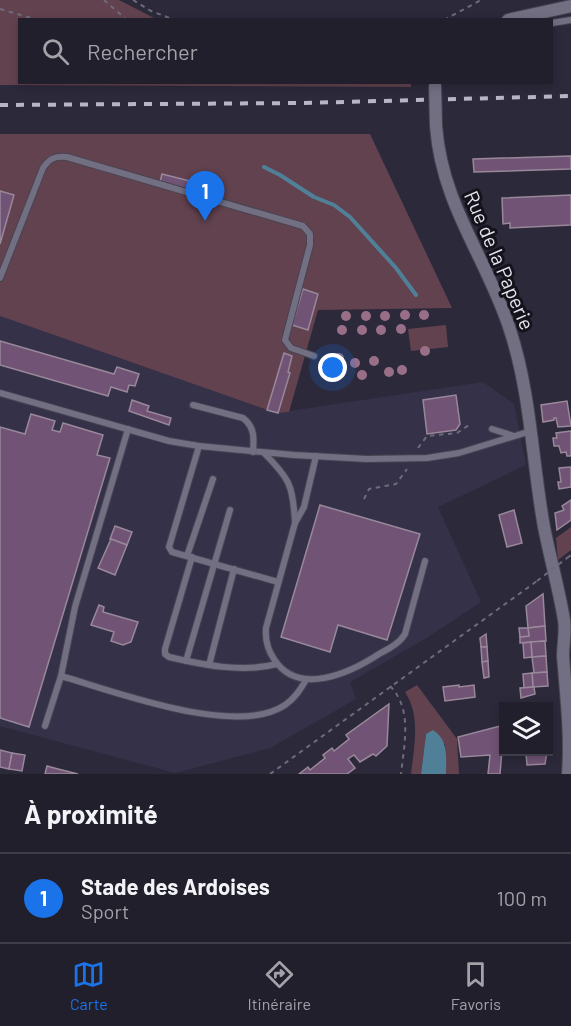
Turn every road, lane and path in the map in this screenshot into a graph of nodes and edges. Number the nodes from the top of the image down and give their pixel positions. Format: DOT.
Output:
graph roads {
  1 [pos="104,0"];
  2 [pos="132,0"];
  3 [pos="481,0"];
  4 [pos="571,6"];
  5 [pos="0,9"];
  6 [pos="31,18"];
  7 [pos="125,18"];
  8 [pos="170,18"];
  9 [pos="448,18"];
  10 [pos="517,18"];
  11 [pos="571,20"];
  12 [pos="553,23"];
  13 [pos="435,84"];
  14 [pos="0,278"];
  15 [pos="314,356"];
  16 [pos="0,393"];
  17 [pos="193,405"];
  18 [pos="128,429"];
  19 [pos="492,429"];
  20 [pos="531,431"];
  21 [pos="515,436"];
  22 [pos="199,446"];
  23 [pos="253,452"];
  24 [pos="263,452"];
  25 [pos="316,456"];
  26 [pos="213,479"];
  27 [pos="230,510"];
  28 [pos="295,524"];
  29 [pos="571,555"];
  30 [pos="189,557"];
  31 [pos="425,561"];
  32 [pos="214,564"];
  33 [pos="234,569"];
  34 [pos="278,582"];
  35 [pos="568,626"];
  36 [pos="186,661"];
  37 [pos="278,664"];
  38 [pos="209,665"];
  39 [pos="61,676"];
  40 [pos="306,680"];
  41 [pos="390,686"];
  42 [pos="45,726"];
  43 [pos="570,749"];
  44 [pos="270,774"];
  45 [pos="401,774"];
  46 [pos="568,774"];
  1 -- 7 [label="path"];
  2 -- 8 [label="path"];
  3 -- 9 [label="path"];
  4 -- 10 [label="street"];
  5 -- 6 [label="path"];
  11 -- 12 [label="lane"];
  13 -- 20 [label="street, Rue de la Paperie, bridge"];
  14 -- 15 [label="lane"];
  16 -- 18 [label="lane"];
  17 -- 23 [label="lane"];
  18 -- 22 [label="lane"];
  18 -- 39 [label="lane"];
  19 -- 21 [label="lane"];
  20 -- 21 [label="lane"];
  20 -- 35 [label="street, Rue de la Paperie"];
  21 -- 25 [label="lane"];
  22 -- 23 [label="lane"];
  22 -- 30 [label="lane"];
  23 -- 24 [label="lane"];
  24 -- 25 [label="lane"];
  24 -- 28 [label="lane"];
  25 -- 28 [label="lane"];
  26 -- 30 [label="lane"];
  27 -- 32 [label="lane"];
  28 -- 34 [label="lane"];
  29 -- 41 [label="path, bridge"];
  30 -- 32 [label="lane"];
  30 -- 36 [label="lane"];
  31 -- 40 [label="lane"];
  32 -- 33 [label="lane"];
  32 -- 36 [label="lane"];
  33 -- 34 [label="lane"];
  33 -- 38 [label="lane"];
  34 -- 37 [label="lane"];
  35 -- 43 [label="street, Rue de la Paperie"];
  36 -- 38 [label="lane"];
  37 -- 38 [label="lane"];
  37 -- 40 [label="lane"];
  39 -- 40 [label="lane"];
  39 -- 42 [label="lane"];
  41 -- 44 [label="path"];
  41 -- 45 [label="path"];
  43 -- 46 [label="street, Rue de la Paperie"];
}
